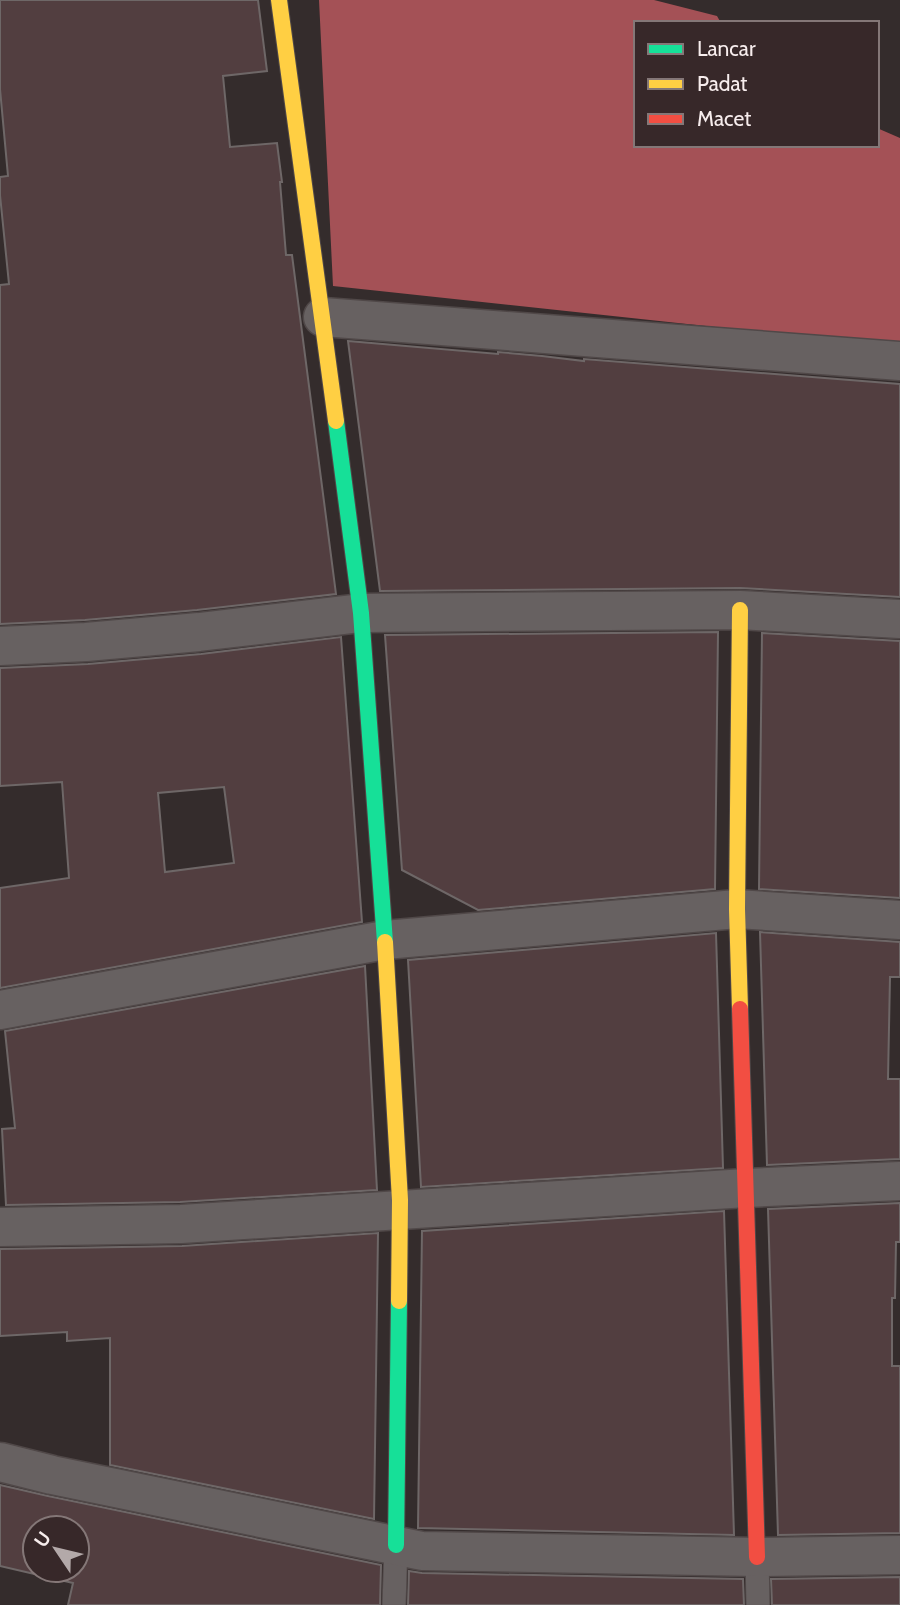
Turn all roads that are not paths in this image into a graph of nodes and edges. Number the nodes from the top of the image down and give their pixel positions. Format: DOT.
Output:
graph roads {
  1 [pos="279,0"];
  2 [pos="323,317"];
  3 [pos="900,361"];
  4 [pos="740,610"];
  5 [pos="361,613"];
  6 [pos="900,619"];
  7 [pos="0,646"];
  8 [pos="737,909"];
  9 [pos="900,920"];
  10 [pos="385,940"];
  11 [pos="0,1010"];
  12 [pos="900,1181"];
  13 [pos="746,1188"];
  14 [pos="400,1210"];
  15 [pos="0,1227"];
  16 [pos="0,1462"];
  17 [pos="396,1545"];
  18 [pos="900,1555"];
  19 [pos="757,1556"];
  20 [pos="394,1605"];
  21 [pos="758,1605"];
  1 -- 2 [label="street"];
  2 -- 3 [label="street"];
  2 -- 5 [label="street"];
  4 -- 5 [label="street"];
  4 -- 6 [label="street"];
  4 -- 8 [label="street"];
  5 -- 7 [label="street"];
  5 -- 10 [label="street"];
  8 -- 9 [label="street"];
  8 -- 10 [label="street"];
  8 -- 13 [label="street"];
  10 -- 11 [label="street"];
  10 -- 14 [label="street"];
  12 -- 13 [label="street"];
  13 -- 14 [label="street"];
  13 -- 19 [label="street"];
  14 -- 15 [label="street"];
  14 -- 17 [label="street"];
  16 -- 17 [label="street"];
  17 -- 19 [label="street"];
  17 -- 20 [label="lane"];
  18 -- 19 [label="street"];
  19 -- 21 [label="lane"];
}
